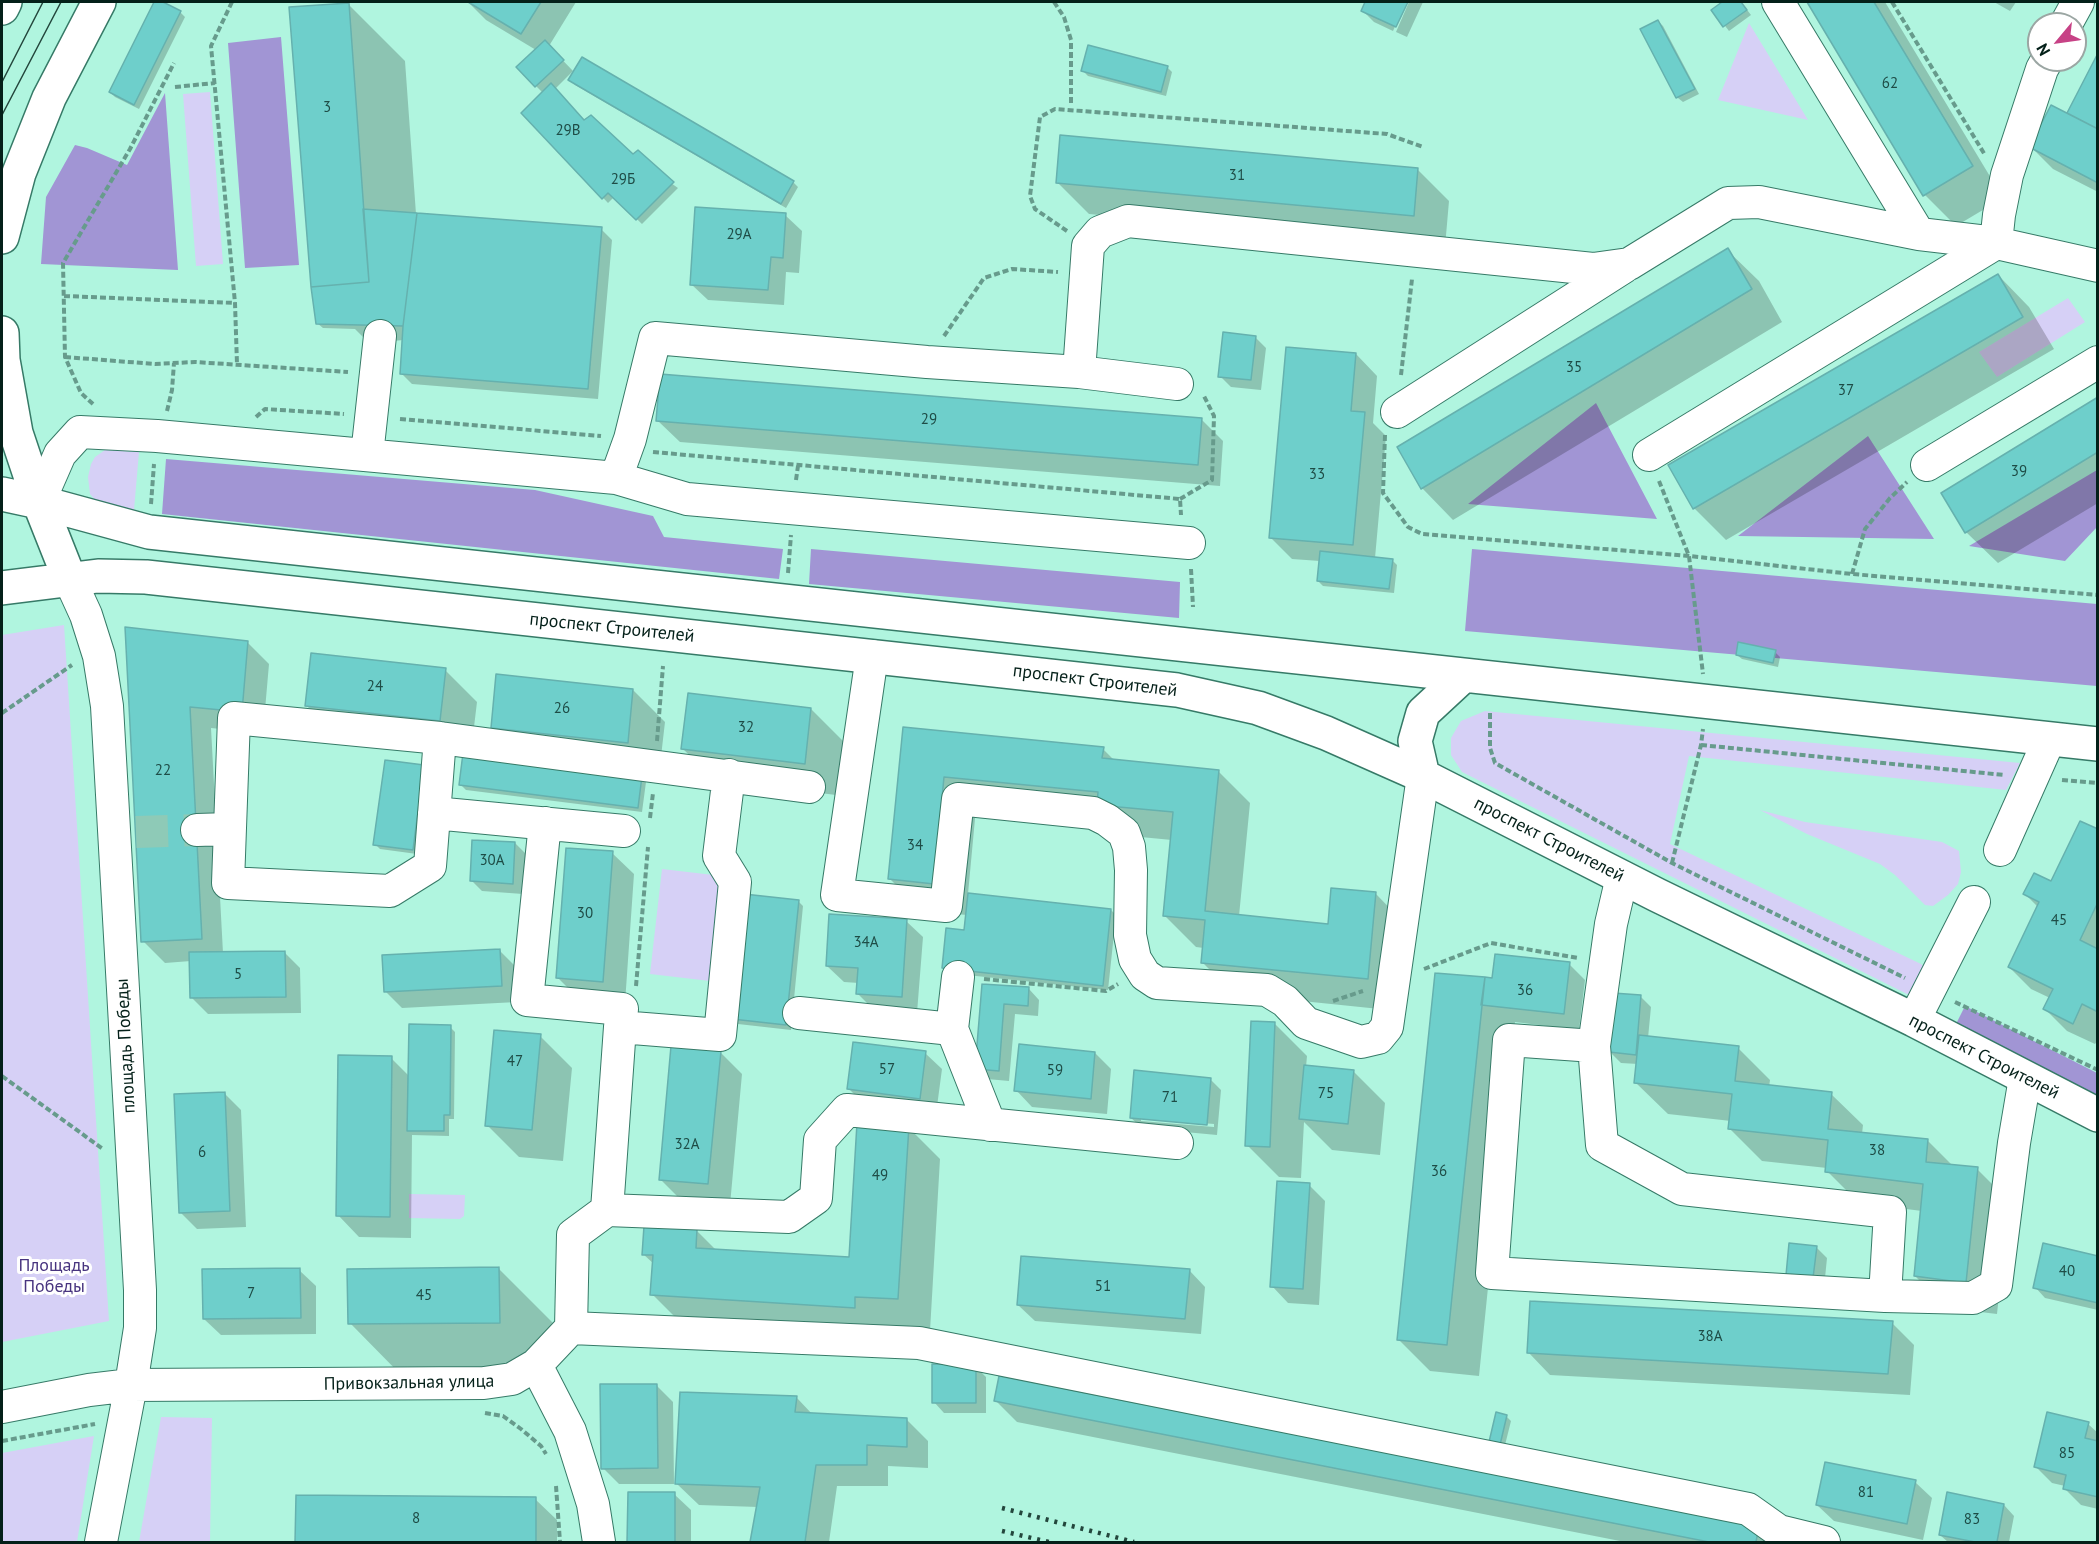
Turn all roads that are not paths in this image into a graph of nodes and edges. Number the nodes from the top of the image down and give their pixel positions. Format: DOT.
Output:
graph roads {
  1 [pos="5,2"];
  2 [pos="99,2"];
  3 [pos="1778,2"];
  4 [pos="2,8"];
  5 [pos="2041,72"];
  6 [pos="49,98"];
  7 [pos="2,177"];
  8 [pos="1919,234"];
  9 [pos="2,237"];
  10 [pos="1996,243"];
  11 [pos="1629,264"];
  12 [pos="2097,266"];
  13 [pos="2,333"];
  14 [pos="380,336"];
  15 [pos="2097,362"];
  16 [pos="1079,372"];
  17 [pos="1177,384"];
  18 [pos="1397,412"];
  19 [pos="367,455"];
  20 [pos="1649,455"];
  21 [pos="1927,465"];
  22 [pos="616,478"];
  23 [pos="2,494"];
  24 [pos="39,502"];
  25 [pos="1190,556"];
  26 [pos="70,580"];
  27 [pos="2,588"];
  28 [pos="872,656"];
  29 [pos="1464,675"];
  30 [pos="440,738"];
  31 [pos="2049,740"];
  32 [pos="2097,744"];
  33 [pos="729,776"];
  34 [pos="1423,776"];
  35 [pos="809,787"];
  36 [pos="434,813"];
  37 [pos="545,823"];
  38 [pos="229,829"];
  39 [pos="196,830"];
  40 [pos="641,834"];
  41 [pos="2000,850"];
  42 [pos="1622,877"];
  43 [pos="1974,902"];
  44 [pos="958,976"];
  45 [pos="800,1013"];
  46 [pos="1914,1020"];
  47 [pos="620,1028"];
  48 [pos="952,1029"];
  49 [pos="1594,1046"];
  50 [pos="2025,1078"];
  51 [pos="2097,1115"];
  52 [pos="990,1125"];
  53 [pos="1177,1143"];
  54 [pos="607,1210"];
  55 [pos="1884,1296"];
  56 [pos="571,1328"];
  57 [pos="536,1365"];
  58 [pos="131,1385"];
  59 [pos="2,1407"];
  60 [pos="101,1542"];
  61 [pos="599,1542"];
  62 [pos="1824,1542"];
  1 -- 4 [label="main road"];
  2 -- 6 [label="main road"];
  3 -- 8 [label="street"];
  5 -- 10 [label="street"];
  6 -- 7 [label="main road"];
  6 -- 9 [label="main road"];
  8 -- 10 [label="street"];
  8 -- 11 [label="street"];
  10 -- 12 [label="street"];
  10 -- 20 [label="street"];
  11 -- 16 [label="street"];
  11 -- 18 [label="street"];
  13 -- 24 [label="main road"];
  14 -- 19 [label="street"];
  15 -- 21 [label="street"];
  16 -- 17 [label="street"];
  16 -- 22 [label="street"];
  19 -- 22 [label="street"];
  19 -- 24 [label="street"];
  22 -- 25 [label="street"];
  23 -- 24 [label="main road"];
  24 -- 26 [label="main road"];
  24 -- 29 [label="main road"];
  26 -- 27 [label="main road, проспект Строителей"];
  26 -- 28 [label="main road, проспект Строителей"];
  26 -- 58 [label="street, площадь Победы"];
  28 -- 34 [label="main road, проспект Строителей"];
  28 -- 34 [label="street"];
  29 -- 31 [label="main road"];
  29 -- 34 [label="main road"];
  30 -- 33 [label="street"];
  30 -- 36 [label="street"];
  30 -- 38 [label="street"];
  31 -- 32 [label="main road"];
  31 -- 41 [label="street"];
  33 -- 35 [label="street"];
  33 -- 47 [label="street"];
  34 -- 42 [label="main road, проспект Строителей"];
  36 -- 37 [label="street"];
  36 -- 38 [label="street"];
  37 -- 40 [label="street"];
  37 -- 47 [label="street"];
  38 -- 39 [label="street"];
  42 -- 46 [label="main road, проспект Строителей"];
  42 -- 49 [label="street"];
  43 -- 46 [label="street"];
  44 -- 48 [label="street"];
  45 -- 48 [label="street"];
  46 -- 50 [label="main road, проспект Строителей"];
  47 -- 54 [label="street"];
  48 -- 52 [label="street"];
  49 -- 55 [label="street"];
  49 -- 55 [label="street"];
  50 -- 51 [label="main road, проспект Строителей"];
  50 -- 55 [label="street"];
  52 -- 53 [label="street"];
  52 -- 54 [label="street"];
  54 -- 56 [label="street"];
  56 -- 57 [label="street, Привокзальная улица"];
  56 -- 62 [label="street"];
  57 -- 58 [label="street, Привокзальная улица"];
  57 -- 61 [label="street"];
  58 -- 59 [label="street"];
  58 -- 60 [label="street, площадь Победы"];
}
